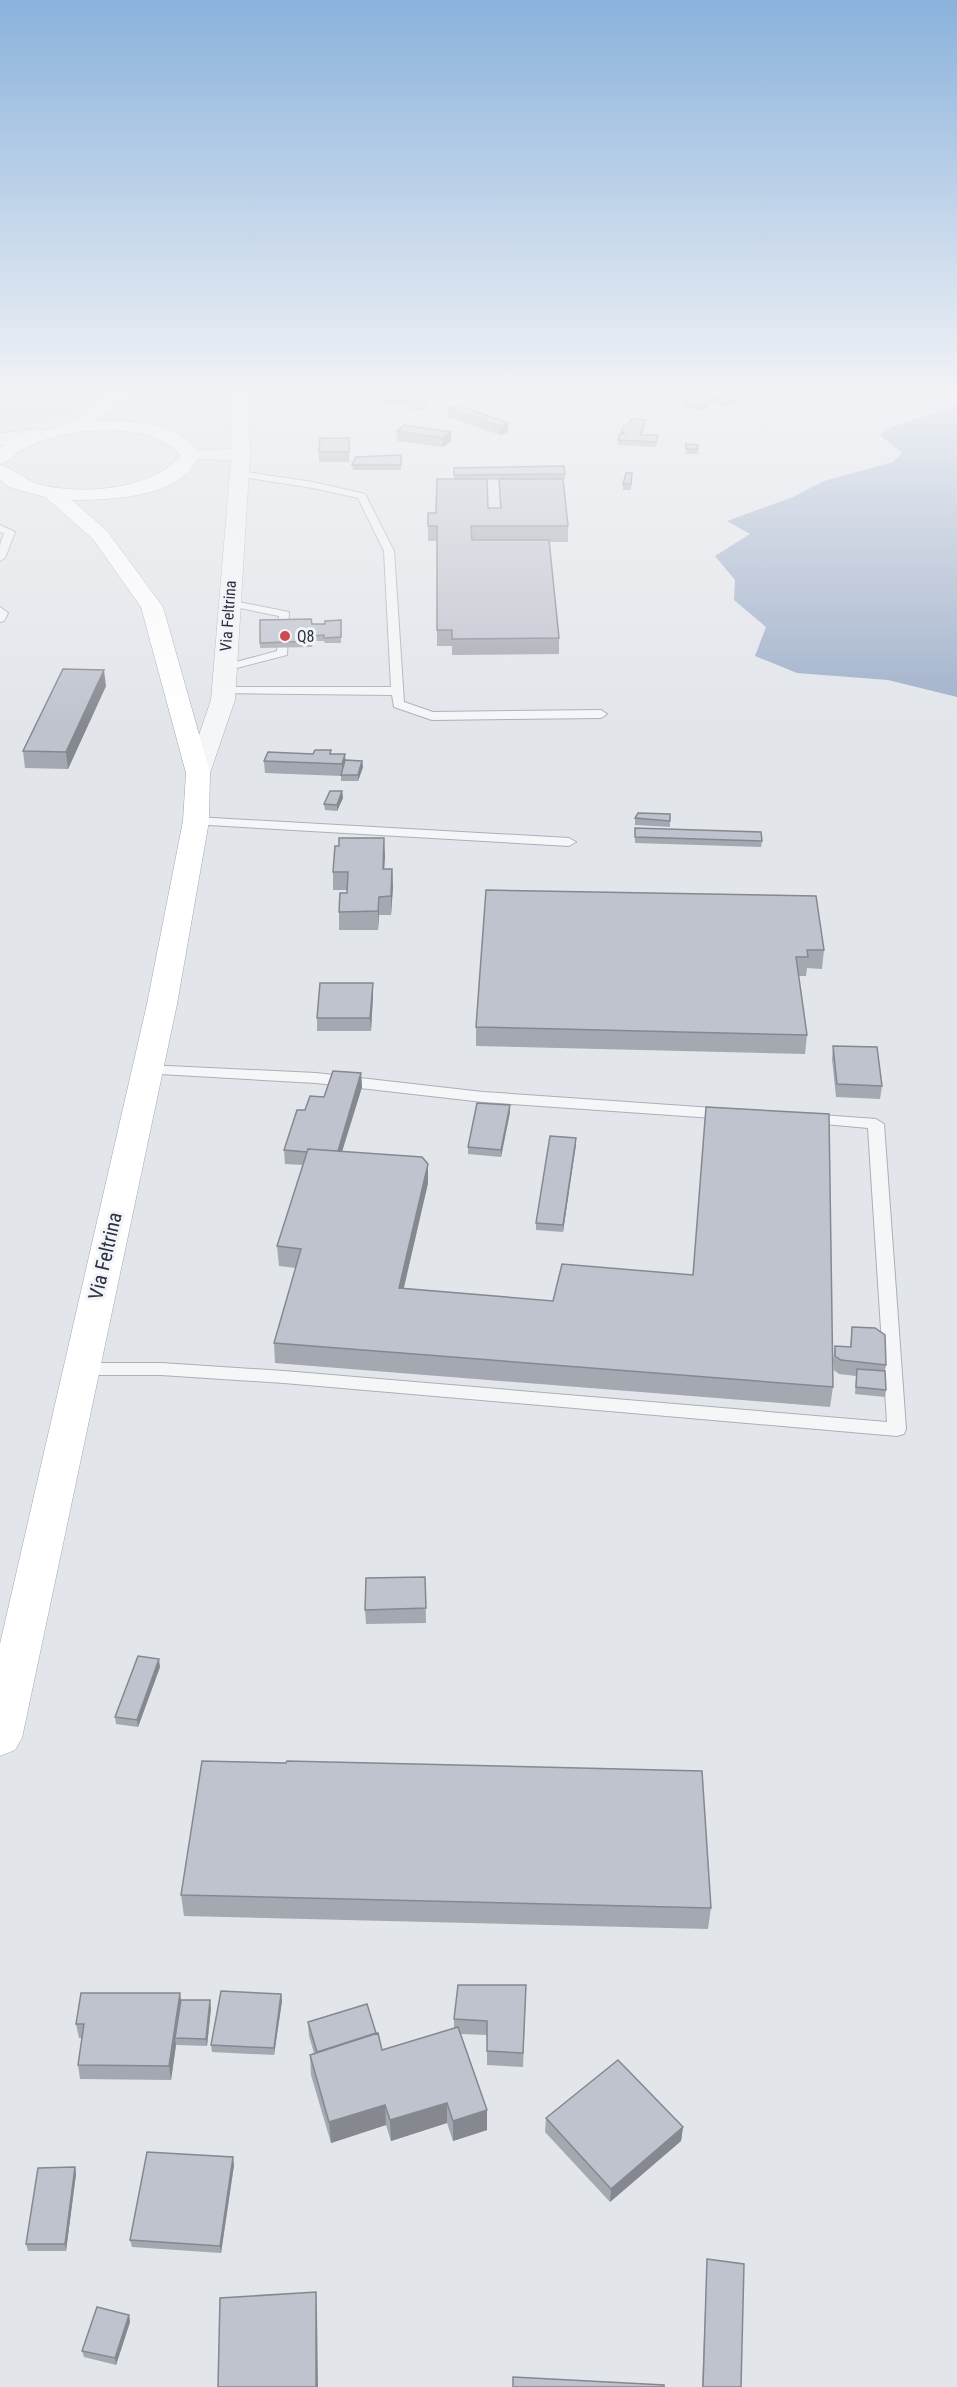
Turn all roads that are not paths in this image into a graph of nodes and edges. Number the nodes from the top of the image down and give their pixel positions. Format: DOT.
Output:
graph roads {
  1 [pos="66,505"];
  2 [pos="111,505"];
  3 [pos="237,505"];
  4 [pos="367,505"];
  5 [pos="0,528"];
  6 [pos="100,535"];
  7 [pos="0,558"];
  8 [pos="229,603"];
  9 [pos="0,609"];
  10 [pos="0,619"];
  11 [pos="224,680"];
  12 [pos="397,691"];
  13 [pos="601,714"];
  14 [pos="198,773"];
  15 [pos="196,821"];
  16 [pos="569,842"];
  17 [pos="147,1070"];
  18 [pos="745,1115"];
  19 [pos="792,1118"];
  20 [pos="81,1369"];
  21 [pos="0,1738"];
  1 -- 6 [label="main road, Via Feltrina"];
  2 -- 6 [label="main road, Via Feltrina"];
  3 -- 8 [label="street, Via Feltrina"];
  4 -- 12 [label="lane"];
  5 -- 7 [label="lane"];
  6 -- 14 [label="main road, Via Feltrina"];
  8 -- 11 [label="street, Via Feltrina"];
  8 -- 11 [label="lane"];
  9 -- 10 [label="lane"];
  11 -- 12 [label="lane"];
  11 -- 14 [label="street, Via Feltrina"];
  12 -- 13 [label="lane"];
  14 -- 15 [label="main road, Via Feltrina"];
  15 -- 16 [label="lane"];
  15 -- 17 [label="main road, Via Feltrina"];
  17 -- 18 [label="lane"];
  17 -- 20 [label="main road, Via Feltrina"];
  19 -- 20 [label="lane"];
  20 -- 21 [label="main road, Via Feltrina"];
}
